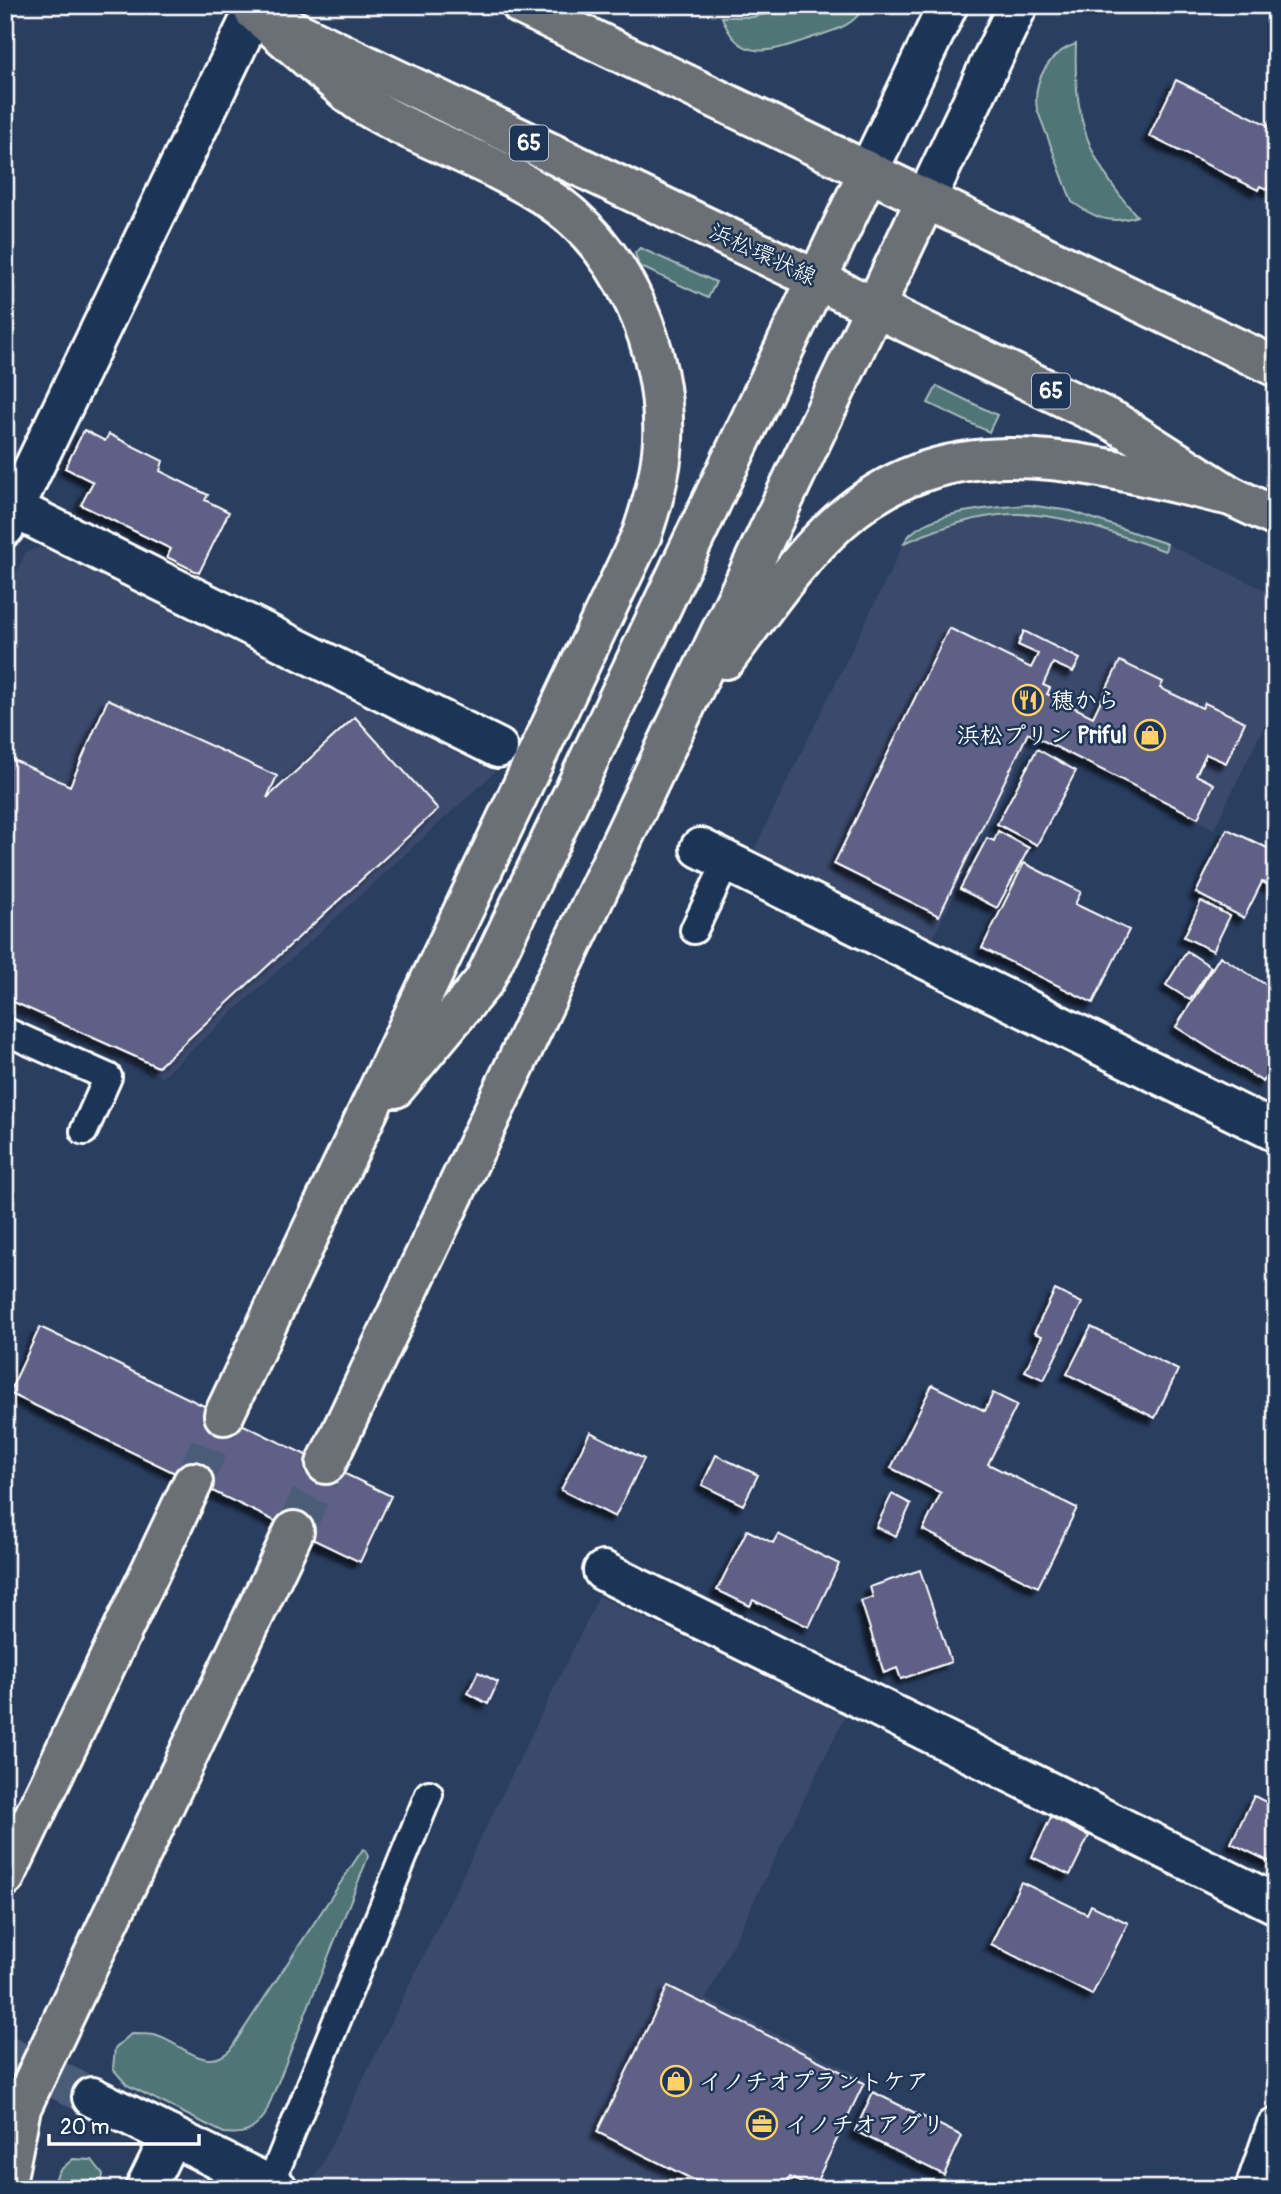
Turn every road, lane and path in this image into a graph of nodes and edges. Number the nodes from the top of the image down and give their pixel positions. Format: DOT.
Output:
graph roads {
  1 [pos="948,5"];
  2 [pos="1018,5"];
  3 [pos="248,8"];
  4 [pos="535,8"];
  5 [pos="868,172"];
  6 [pos="926,200"];
  7 [pos="817,279"];
  8 [pos="875,307"];
  9 [pos="1276,367"];
  10 [pos="1231,496"];
  11 [pos="8,513"];
  12 [pos="1276,517"];
  13 [pos="679,719"];
  14 [pos="498,748"];
  15 [pos="714,854"];
  16 [pos="694,930"];
  17 [pos="5,1031"];
  18 [pos="360,1130"];
  19 [pos="83,1131"];
  20 [pos="1276,1132"];
  21 [pos="224,1415"];
  22 [pos="326,1464"];
  23 [pos="193,1482"];
  24 [pos="295,1531"];
  25 [pos="603,1572"];
  26 [pos="429,1794"];
  27 [pos="5,1877"];
  28 [pos="1276,1904"];
  29 [pos="92,2097"];
  30 [pos="13,2119"];
  31 [pos="1276,2128"];
  32 [pos="171,2136"];
  33 [pos="274,2187"];
  34 [pos="5,2188"];
  35 [pos="145,2189"];
  36 [pos="1255,2189"];
  1 -- 5 [label="street"];
  2 -- 6 [label="street"];
  3 -- 7 [label="main road, 浜松環状線 / 65"];
  3 -- 11 [label="street"];
  3 -- 18 [label="main road"];
  4 -- 5 [label="main road"];
  5 -- 6 [label="main road"];
  5 -- 7 [label="main road"];
  6 -- 8 [label="main road"];
  6 -- 9 [label="main road"];
  7 -- 8 [label="main road, 浜松環状線 / 65"];
  7 -- 18 [label="main road"];
  8 -- 10 [label="main road, 浜松環状線 / 65"];
  8 -- 13 [label="main road"];
  10 -- 12 [label="main road, 浜松環状線 / 65"];
  10 -- 13 [label="main road"];
  11 -- 14 [label="street"];
  13 -- 22 [label="main road"];
  15 -- 16 [label="lane"];
  15 -- 20 [label="street"];
  17 -- 19 [label="lane"];
  18 -- 21 [label="main road"];
  23 -- 27 [label="main road"];
  24 -- 30 [label="main road"];
  25 -- 28 [label="street"];
  26 -- 33 [label="lane"];
  29 -- 32 [label="street"];
  30 -- 34 [label="main road"];
  31 -- 36 [label="street"];
  32 -- 33 [label="street"];
  32 -- 35 [label="street"];
}
